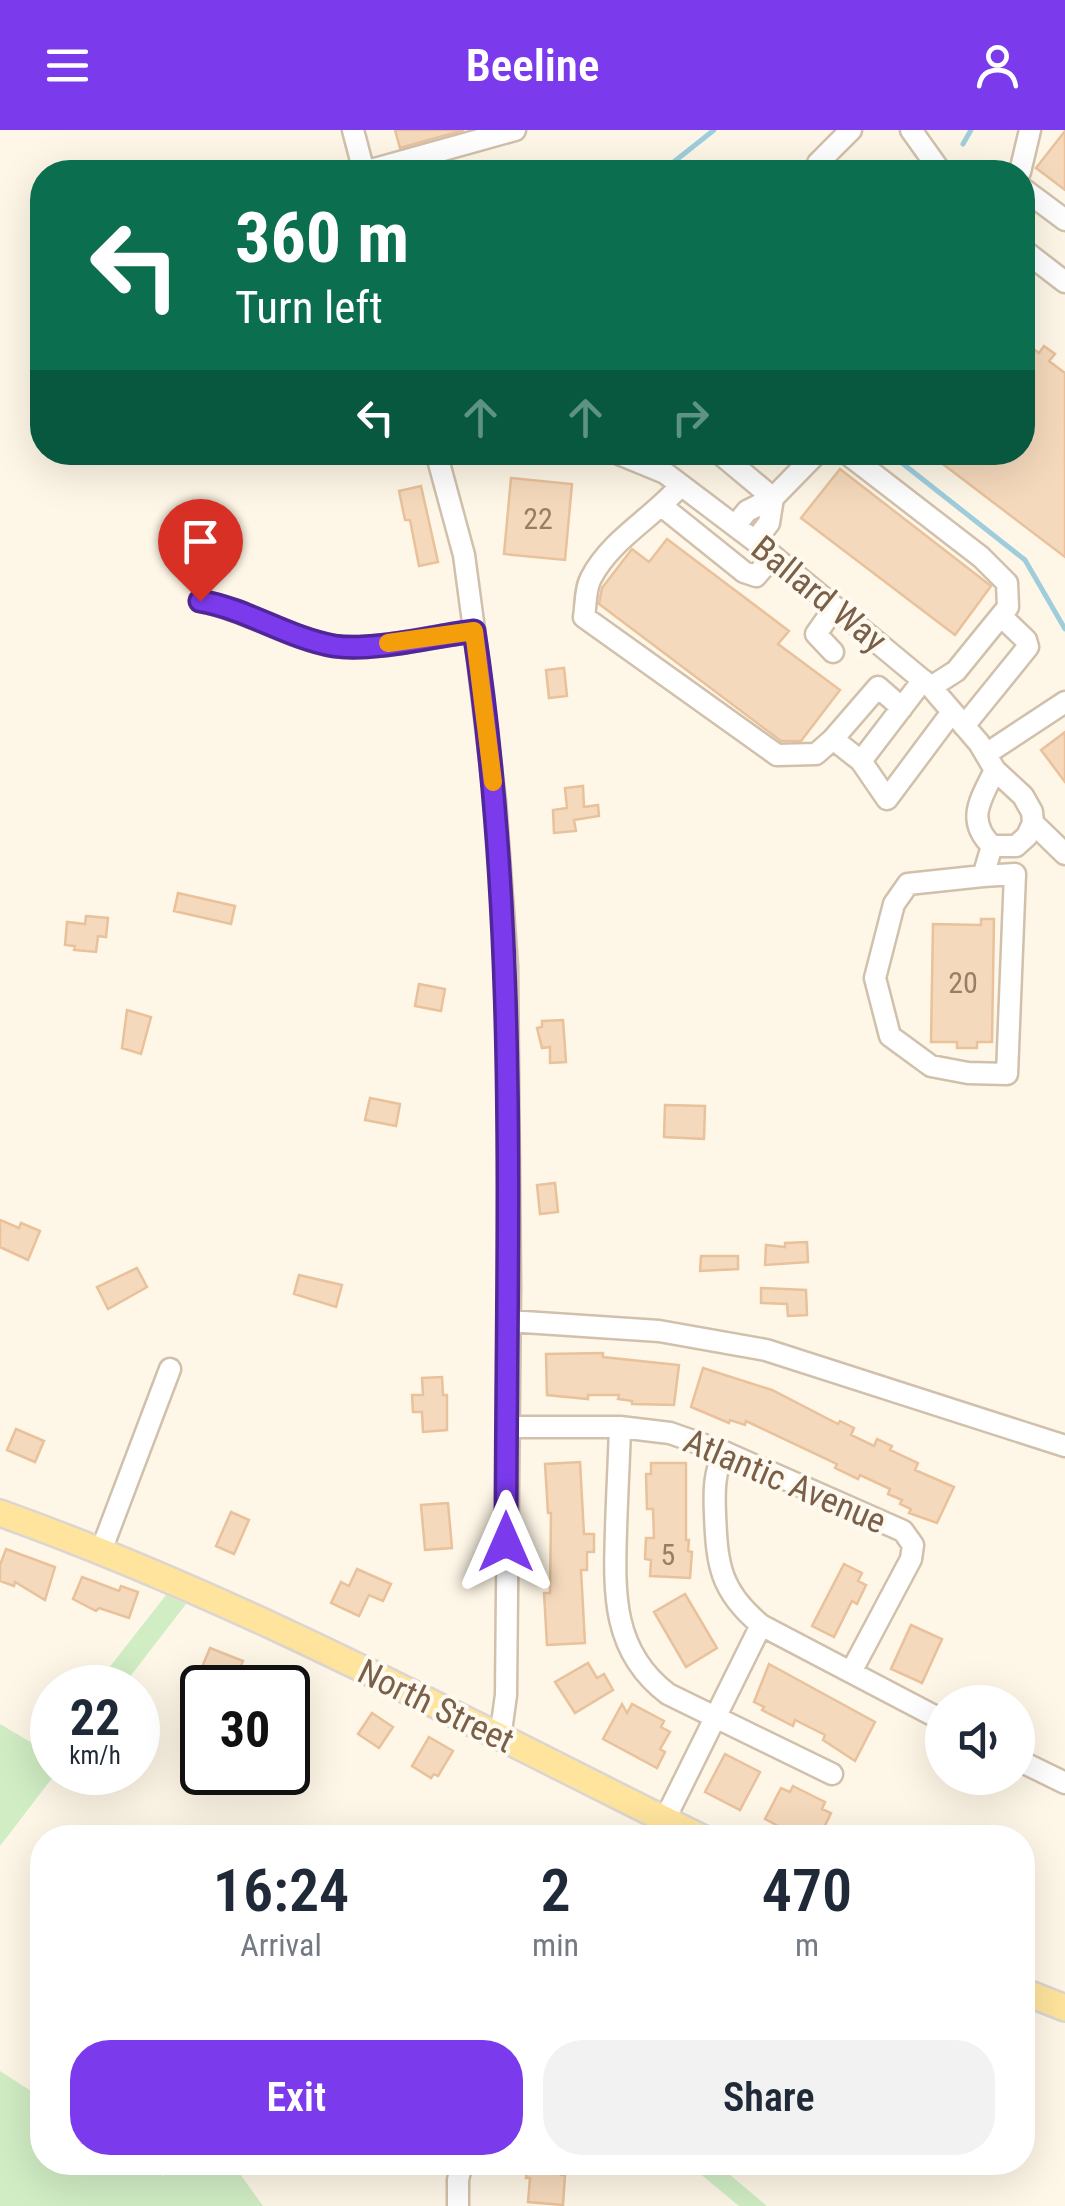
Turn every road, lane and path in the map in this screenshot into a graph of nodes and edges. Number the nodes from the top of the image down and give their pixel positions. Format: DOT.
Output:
graph roads {
  1 [pos="353,130"];
  2 [pos="515,130"];
  3 [pos="850,130"];
  4 [pos="911,130"];
  5 [pos="1030,130"];
  6 [pos="361,160"];
  7 [pos="407,160"];
  8 [pos="825,160"];
  9 [pos="932,160"];
  10 [pos="1023,160"];
  11 [pos="1035,198"];
  12 [pos="1065,220"];
  13 [pos="1035,259"];
  14 [pos="1065,282"];
  15 [pos="443,465"];
  16 [pos="652,465"];
  17 [pos="734,465"];
  18 [pos="806,465"];
  19 [pos="862,465"];
  20 [pos="681,485"];
  21 [pos="774,498"];
  22 [pos="663,507"];
  23 [pos="736,526"];
  24 [pos="755,541"];
  25 [pos="772,556"];
  26 [pos="200,601"];
  27 [pos="835,607"];
  28 [pos="1001,616"];
  29 [pos="474,631"];
  30 [pos="833,652"];
  31 [pos="927,684"];
  32 [pos="1065,702"];
  33 [pos="902,708"];
  34 [pos="958,719"];
  35 [pos="833,739"];
  36 [pos="861,761"];
  37 [pos="990,762"];
  38 [pos="1033,823"];
  39 [pos="992,846"];
  40 [pos="1065,854"];
  41 [pos="983,876"];
  42 [pos="509,1321"];
  43 [pos="170,1369"];
  44 [pos="506,1427"];
  45 [pos="620,1427"];
  46 [pos="1065,1446"];
  47 [pos="724,1452"];
  48 [pos="0,1513"];
  49 [pos="101,1551"];
  50 [pos="762,1625"];
  51 [pos="851,1672"];
  52 [pos="925,1711"];
  53 [pos="716,1717"];
  54 [pos="500,1738"];
  55 [pos="1035,1768"];
  56 [pos="832,1774"];
  57 [pos="1065,1782"];
  58 [pos="653,1825"];
  59 [pos="660,1825"];
  60 [pos="1035,1996"];
  61 [pos="1065,2008"];
  62 [pos="459,2175"];
  63 [pos="458,2206"];
  1 -- 6 [label="street"];
  2 -- 7 [label="street"];
  3 -- 8 [label="street"];
  4 -- 9 [label="street"];
  5 -- 10 [label="street"];
  11 -- 12 [label="street"];
  13 -- 14 [label="street"];
  15 -- 29 [label="street"];
  16 -- 20 [label="street, Ballard Way"];
  17 -- 21 [label="street"];
  18 -- 21 [label="street"];
  19 -- 28 [label="street"];
  20 -- 22 [label="street"];
  20 -- 23 [label="street, Ballard Way"];
  21 -- 23 [label="street"];
  21 -- 24 [label="street"];
  22 -- 25 [label="street"];
  22 -- 35 [label="street"];
  23 -- 24 [label="street, Ballard Way"];
  24 -- 25 [label="street, Ballard Way"];
  25 -- 27 [label="street, Ballard Way"];
  26 -- 29 [label="street"];
  27 -- 30 [label="street"];
  27 -- 31 [label="street, Ballard Way"];
  28 -- 31 [label="street"];
  28 -- 34 [label="street"];
  29 -- 42 [label="street"];
  31 -- 33 [label="street"];
  31 -- 34 [label="street, Ballard Way"];
  32 -- 37 [label="street"];
  33 -- 35 [label="street"];
  33 -- 36 [label="street"];
  34 -- 36 [label="street"];
  34 -- 37 [label="street, Ballard Way"];
  35 -- 36 [label="street"];
  37 -- 38 [label="street, Ballard Way"];
  37 -- 39 [label="street"];
  38 -- 39 [label="street"];
  38 -- 40 [label="street, Ballard Way"];
  39 -- 41 [label="street"];
  41 -- 41 [label="street"];
  42 -- 44 [label="street"];
  42 -- 46 [label="street"];
  43 -- 49 [label="street"];
  44 -- 45 [label="street, Atlantic Avenue"];
  44 -- 54 [label="street"];
  45 -- 47 [label="street, Atlantic Avenue"];
  45 -- 53 [label="street"];
  47 -- 50 [label="street"];
  47 -- 51 [label="street, Atlantic Avenue"];
  48 -- 49 [label="main road, North Street"];
  49 -- 54 [label="main road, North Street"];
  50 -- 51 [label="street"];
  50 -- 53 [label="street"];
  51 -- 52 [label="street"];
  53 -- 56 [label="street"];
  53 -- 59 [label="street"];
  54 -- 58 [label="main road, North Street"];
  55 -- 57 [label="street"];
  60 -- 61 [label="main road"];
  62 -- 63 [label="street"];
}
